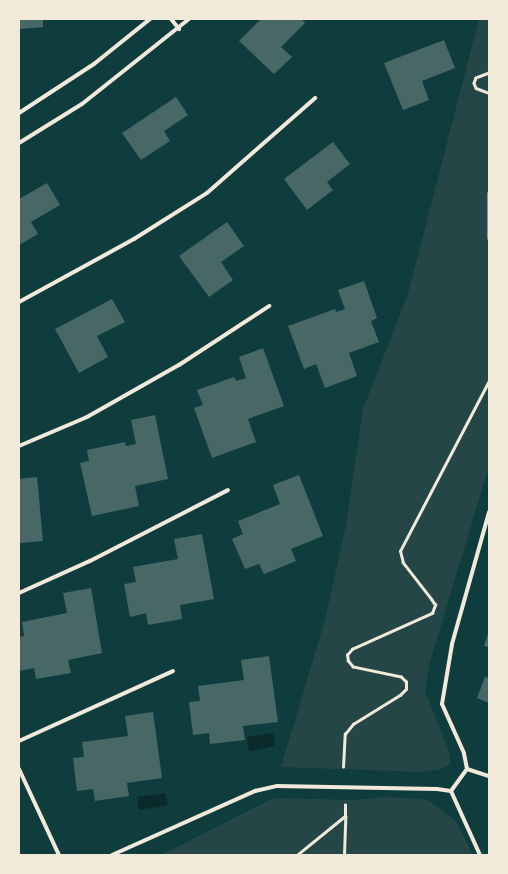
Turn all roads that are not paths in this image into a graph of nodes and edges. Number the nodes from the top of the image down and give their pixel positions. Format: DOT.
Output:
graph roads {
  1 [pos="150,19"];
  2 [pos="171,19"];
  3 [pos="189,19"];
  4 [pos="179,29"];
  5 [pos="315,98"];
  6 [pos="19,113"];
  7 [pos="19,143"];
  8 [pos="19,302"];
  9 [pos="269,306"];
  10 [pos="19,446"];
  11 [pos="228,490"];
  12 [pos="489,512"];
  13 [pos="19,593"];
  14 [pos="173,671"];
  15 [pos="19,741"];
  16 [pos="19,769"];
  17 [pos="467,769"];
  18 [pos="489,776"];
  19 [pos="451,791"];
  20 [pos="59,855"];
  21 [pos="112,855"];
  22 [pos="480,855"];
  1 -- 6 [label="street"];
  2 -- 4 [label="street"];
  3 -- 4 [label="street"];
  4 -- 7 [label="street"];
  5 -- 8 [label="street"];
  9 -- 10 [label="street"];
  11 -- 13 [label="street"];
  12 -- 17 [label="street"];
  14 -- 15 [label="street"];
  16 -- 20 [label="street"];
  17 -- 18 [label="street"];
  17 -- 19 [label="street"];
  19 -- 21 [label="street"];
  19 -- 22 [label="street"];
}
